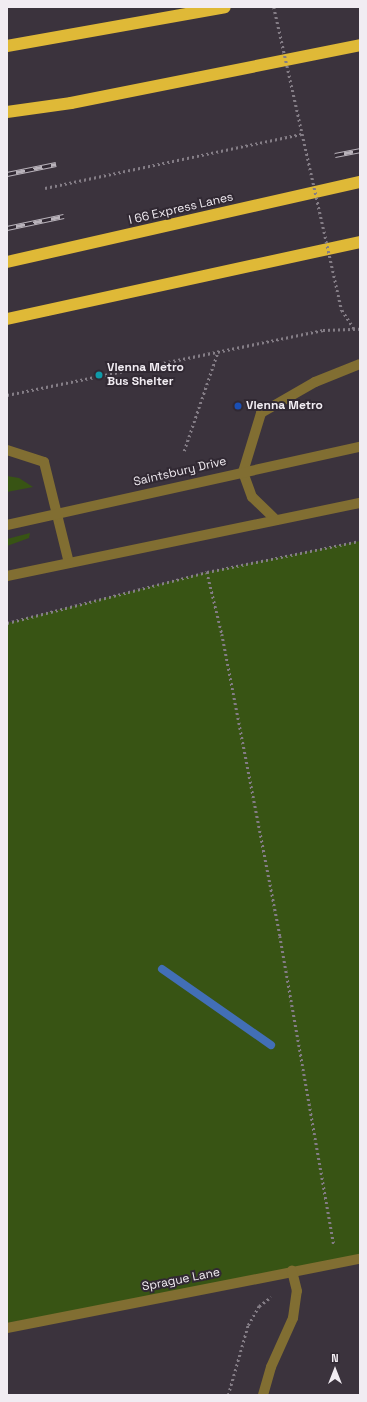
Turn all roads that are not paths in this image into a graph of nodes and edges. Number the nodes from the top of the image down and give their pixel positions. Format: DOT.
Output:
graph roads {
  1 [pos="225,7"];
  2 [pos="360,44"];
  3 [pos="7,46"];
  4 [pos="7,112"];
  5 [pos="360,182"];
  6 [pos="360,242"];
  7 [pos="7,262"];
  8 [pos="7,319"];
  9 [pos="360,364"];
  10 [pos="360,447"];
  11 [pos="7,450"];
  12 [pos="243,472"];
  13 [pos="360,503"];
  14 [pos="58,513"];
  15 [pos="276,520"];
  16 [pos="7,525"];
  17 [pos="69,563"];
  18 [pos="7,576"];
  19 [pos="360,1259"];
  20 [pos="292,1271"];
  21 [pos="7,1328"];
  22 [pos="263,1395"];
  1 -- 3 [label="highway"];
  2 -- 4 [label="highway"];
  5 -- 7 [label="highway, I 66 Express Lanes"];
  6 -- 8 [label="highway"];
  9 -- 12 [label="street"];
  10 -- 12 [label="street, Saintsbury Drive"];
  11 -- 14 [label="street"];
  12 -- 14 [label="street, Saintsbury Drive"];
  12 -- 15 [label="street"];
  13 -- 15 [label="street"];
  14 -- 16 [label="street, Saintsbury Drive"];
  14 -- 17 [label="street"];
  15 -- 17 [label="street"];
  17 -- 18 [label="street"];
  19 -- 20 [label="street, Sprague Lane"];
  20 -- 21 [label="street, Sprague Lane"];
  20 -- 22 [label="street"];
}
